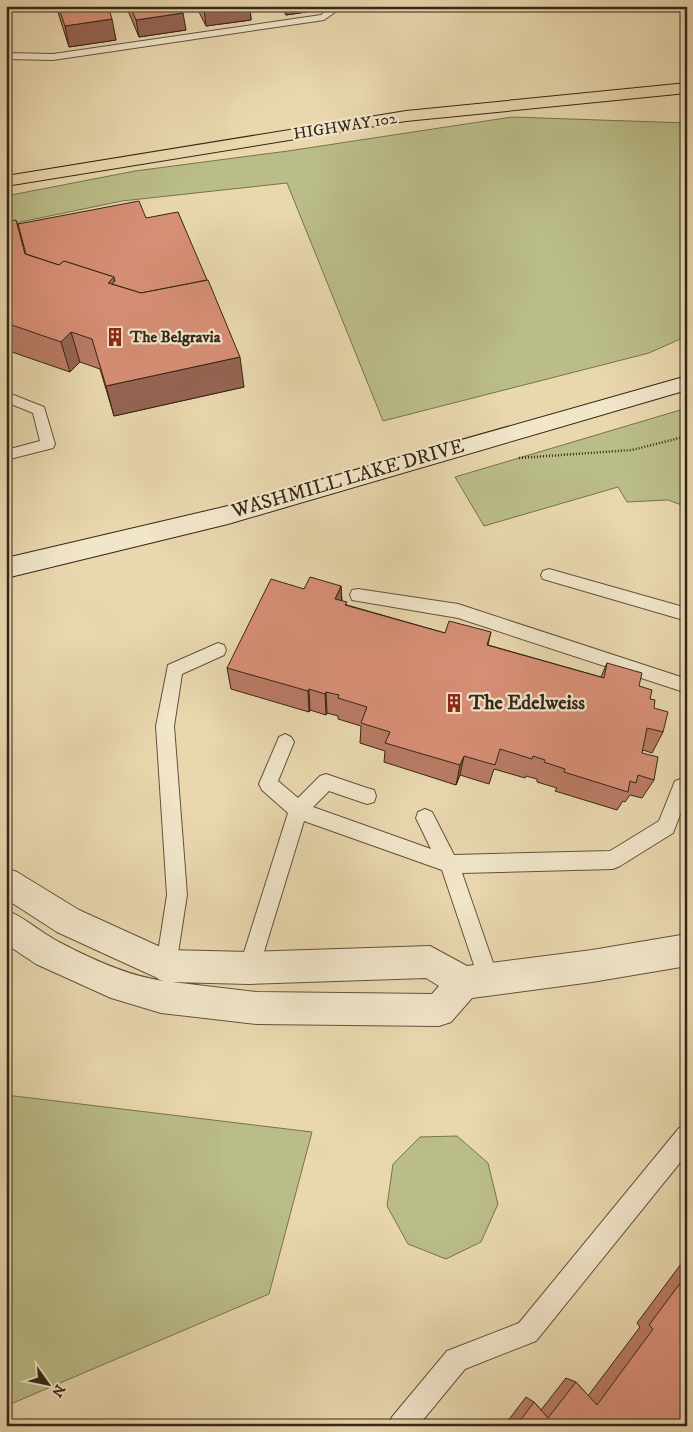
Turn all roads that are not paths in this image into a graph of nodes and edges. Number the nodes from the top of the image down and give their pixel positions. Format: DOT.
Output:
graph roads {
  1 [pos="330,6"];
  2 [pos="6,56"];
  3 [pos="687,88"];
  4 [pos="497,91"];
  5 [pos="349,109"];
  6 [pos="6,181"];
  7 [pos="687,383"];
  8 [pos="6,397"];
  9 [pos="6,455"];
  10 [pos="6,568"];
  11 [pos="549,575"];
  12 [pos="358,594"];
  13 [pos="687,615"];
  14 [pos="218,650"];
  15 [pos="687,686"];
  16 [pos="286,742"];
  17 [pos="687,789"];
  18 [pos="367,796"];
  19 [pos="298,810"];
  20 [pos="425,818"];
  21 [pos="449,864"];
  22 [pos="6,882"];
  23 [pos="6,925"];
  24 [pos="687,950"];
  25 [pos="166,966"];
  26 [pos="249,968"];
  27 [pos="477,982"];
  28 [pos="161,997"];
  29 [pos="687,1136"];
  30 [pos="401,1426"];
  1 -- 2 [label="lane"];
  3 -- 6 [label="highway, HIGHWAY 102"];
  4 -- 5 [label="highway, HIGHWAY 102"];
  7 -- 10 [label="street, WASHMILL LAKE DRIVE"];
  8 -- 9 [label="lane"];
  11 -- 13 [label="lane"];
  12 -- 15 [label="lane"];
  14 -- 25 [label="lane"];
  16 -- 19 [label="lane"];
  17 -- 21 [label="lane"];
  18 -- 19 [label="lane"];
  19 -- 21 [label="lane"];
  19 -- 26 [label="lane"];
  20 -- 21 [label="lane"];
  21 -- 27 [label="lane"];
  22 -- 25 [label="street"];
  23 -- 28 [label="street"];
  24 -- 27 [label="street"];
  25 -- 26 [label="street"];
  25 -- 28 [label="lane"];
  26 -- 27 [label="street"];
  27 -- 28 [label="street"];
  29 -- 30 [label="lane"];
}
